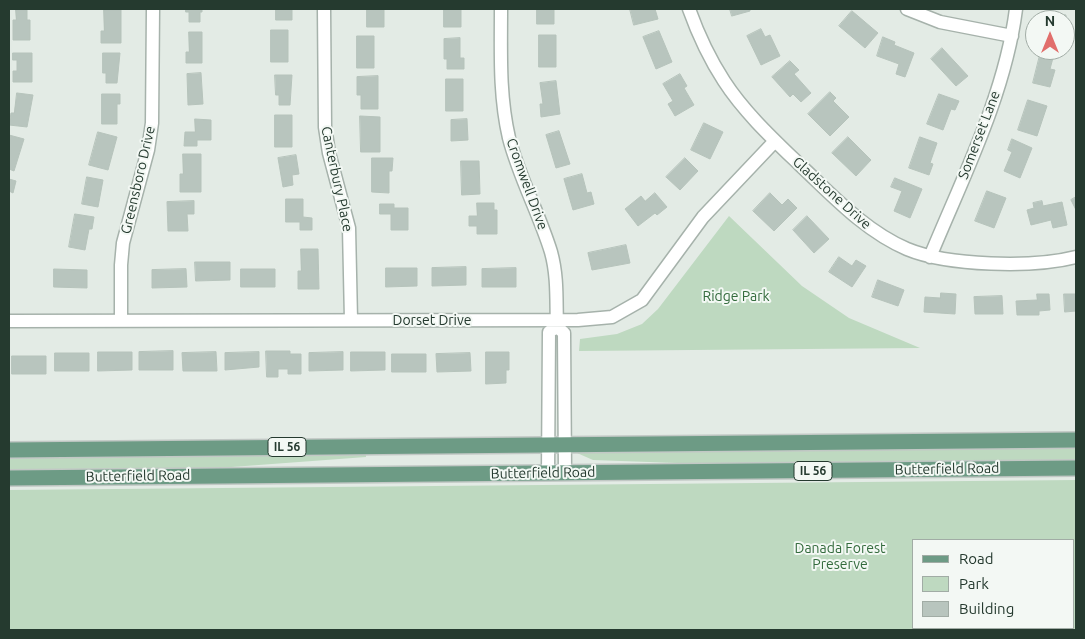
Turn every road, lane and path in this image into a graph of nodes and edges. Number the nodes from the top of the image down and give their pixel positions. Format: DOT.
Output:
graph roads {
  1 [pos="153,9"];
  2 [pos="324,9"];
  3 [pos="501,9"];
  4 [pos="689,9"];
  5 [pos="907,9"];
  6 [pos="1016,9"];
  7 [pos="1012,36"];
  8 [pos="775,141"];
  9 [pos="930,257"];
  10 [pos="1076,257"];
  11 [pos="351,320"];
  12 [pos="9,321"];
  13 [pos="120,321"];
  14 [pos="557,324"];
  15 [pos="1076,440"];
  16 [pos="548,445"];
  17 [pos="565,445"];
  18 [pos="9,450"];
  19 [pos="1076,468"];
  20 [pos="548,473"];
  21 [pos="565,473"];
  22 [pos="9,478"];
  1 -- 13 [label="street, Greensboro Drive"];
  2 -- 11 [label="street, Canterbury Place"];
  3 -- 14 [label="street, Cromwell Drive"];
  4 -- 8 [label="street, Gladstone Drive"];
  5 -- 7 [label="street"];
  6 -- 7 [label="street, Somerset Lane"];
  7 -- 9 [label="street, Somerset Lane"];
  8 -- 9 [label="street, Gladstone Drive"];
  8 -- 14 [label="street, Dorset Drive"];
  9 -- 10 [label="street, Gladstone Drive"];
  11 -- 13 [label="street, Dorset Drive"];
  11 -- 14 [label="street, Dorset Drive"];
  12 -- 13 [label="street, Dorset Drive"];
  14 -- 16 [label="street, Cromwell Drive"];
  14 -- 17 [label="street, Cromwell Drive"];
  15 -- 17 [label="main road, Butterfield Road / IL 56"];
  16 -- 17 [label="main road, Butterfield Road / IL 56"];
  16 -- 18 [label="main road, Butterfield Road / IL 56"];
  16 -- 20 [label="street, Cromwell Drive"];
  17 -- 21 [label="street, Cromwell Drive"];
  19 -- 21 [label="main road, Butterfield Road / IL 56"];
  20 -- 21 [label="main road, Butterfield Road / IL 56"];
  20 -- 22 [label="main road, Butterfield Road / IL 56"];
}
